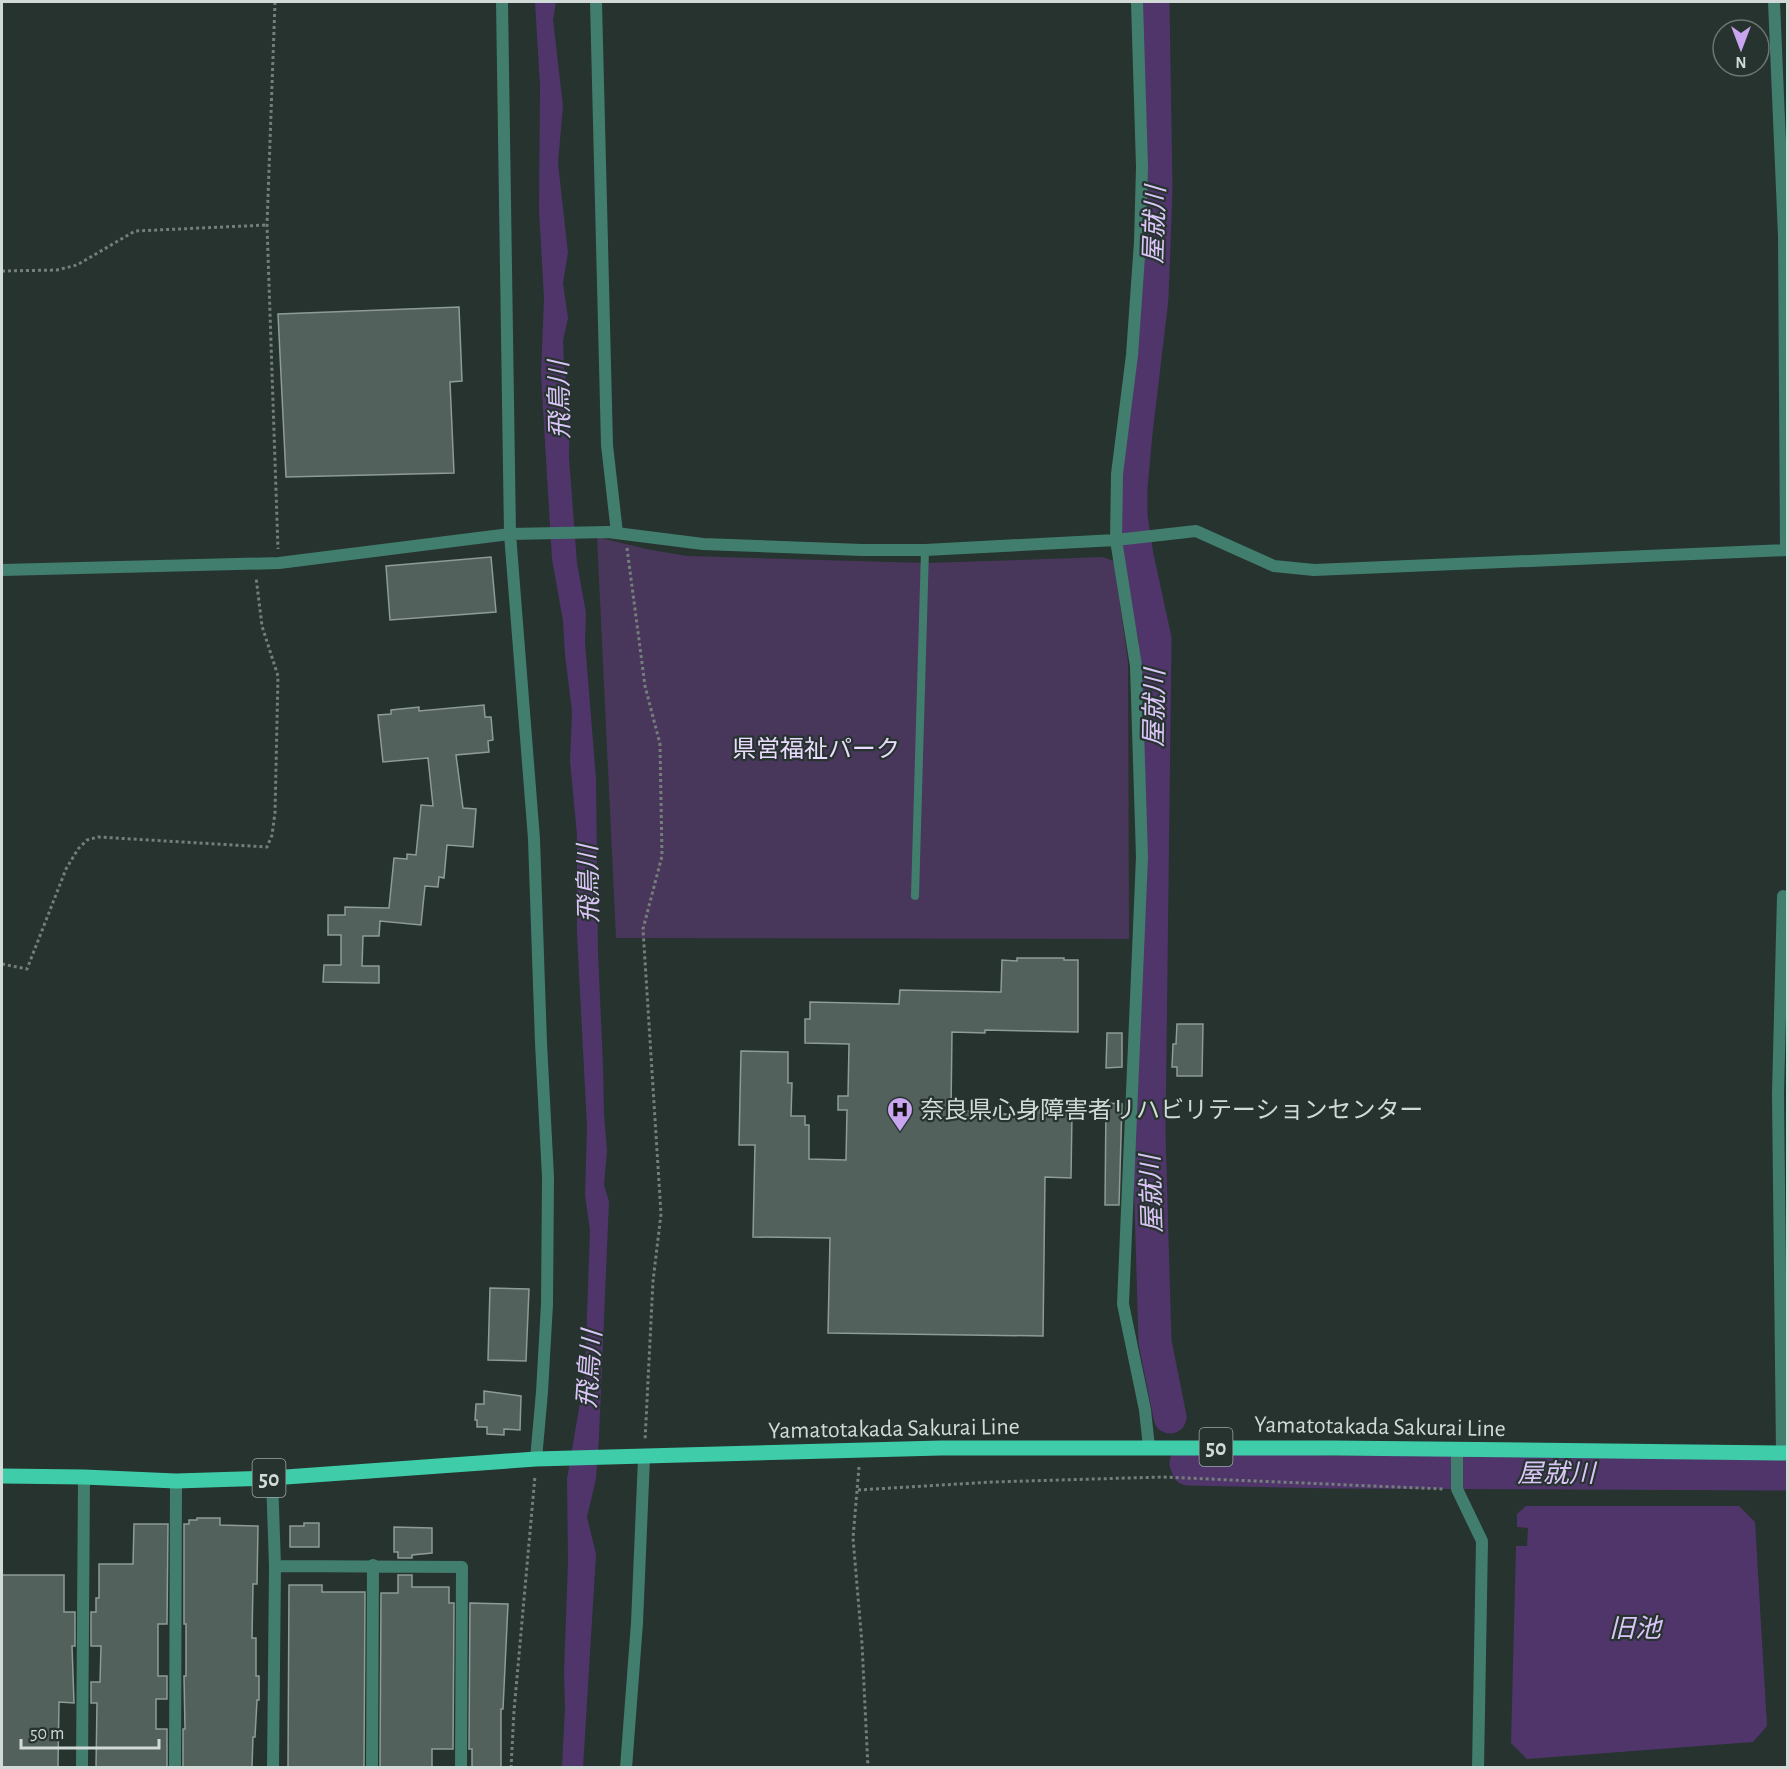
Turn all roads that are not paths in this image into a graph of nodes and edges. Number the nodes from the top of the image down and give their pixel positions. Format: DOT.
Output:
graph roads {
  1 [pos="502,2"];
  2 [pos="596,2"];
  3 [pos="1137,2"];
  4 [pos="1774,2"];
  5 [pos="616,533"];
  6 [pos="516,534"];
  7 [pos="1120,540"];
  8 [pos="925,550"];
  9 [pos="1787,550"];
  10 [pos="2,570"];
  11 [pos="915,896"];
  12 [pos="1783,896"];
  13 [pos="1149,1447"];
  14 [pos="1457,1450"];
  15 [pos="1785,1453"];
  16 [pos="638,1458"];
  17 [pos="541,1459"];
  18 [pos="2,1476"];
  19 [pos="84,1477"];
  20 [pos="272,1478"];
  21 [pos="176,1481"];
  22 [pos="373,1565"];
  23 [pos="275,1566"];
  24 [pos="82,1767"];
  25 [pos="175,1767"];
  26 [pos="273,1767"];
  27 [pos="372,1767"];
  28 [pos="461,1767"];
  29 [pos="626,1767"];
  30 [pos="1478,1767"];
  1 -- 6 [label="street"];
  2 -- 5 [label="street"];
  3 -- 7 [label="street"];
  4 -- 9 [label="street"];
  5 -- 6 [label="street"];
  5 -- 8 [label="street"];
  6 -- 10 [label="street"];
  6 -- 17 [label="street"];
  7 -- 8 [label="street"];
  7 -- 9 [label="street"];
  7 -- 13 [label="street"];
  8 -- 11 [label="lane"];
  12 -- 15 [label="street"];
  13 -- 14 [label="main road, Yamatotakada Sakurai Line / 50"];
  13 -- 16 [label="main road, Yamatotakada Sakurai Line / 50"];
  14 -- 15 [label="main road, Yamatotakada Sakurai Line / 50"];
  14 -- 30 [label="street"];
  16 -- 17 [label="main road, Yamatotakada Sakurai Line / 50"];
  16 -- 29 [label="street"];
  17 -- 20 [label="main road, Yamatotakada Sakurai Line / 50"];
  18 -- 19 [label="main road, Yamatotakada Sakurai Line / 50"];
  19 -- 21 [label="main road, Yamatotakada Sakurai Line / 50"];
  19 -- 24 [label="street"];
  20 -- 21 [label="main road, Yamatotakada Sakurai Line / 50"];
  20 -- 23 [label="street"];
  21 -- 25 [label="street"];
  22 -- 23 [label="street"];
  22 -- 27 [label="street"];
  22 -- 28 [label="street"];
  23 -- 26 [label="street"];
}
